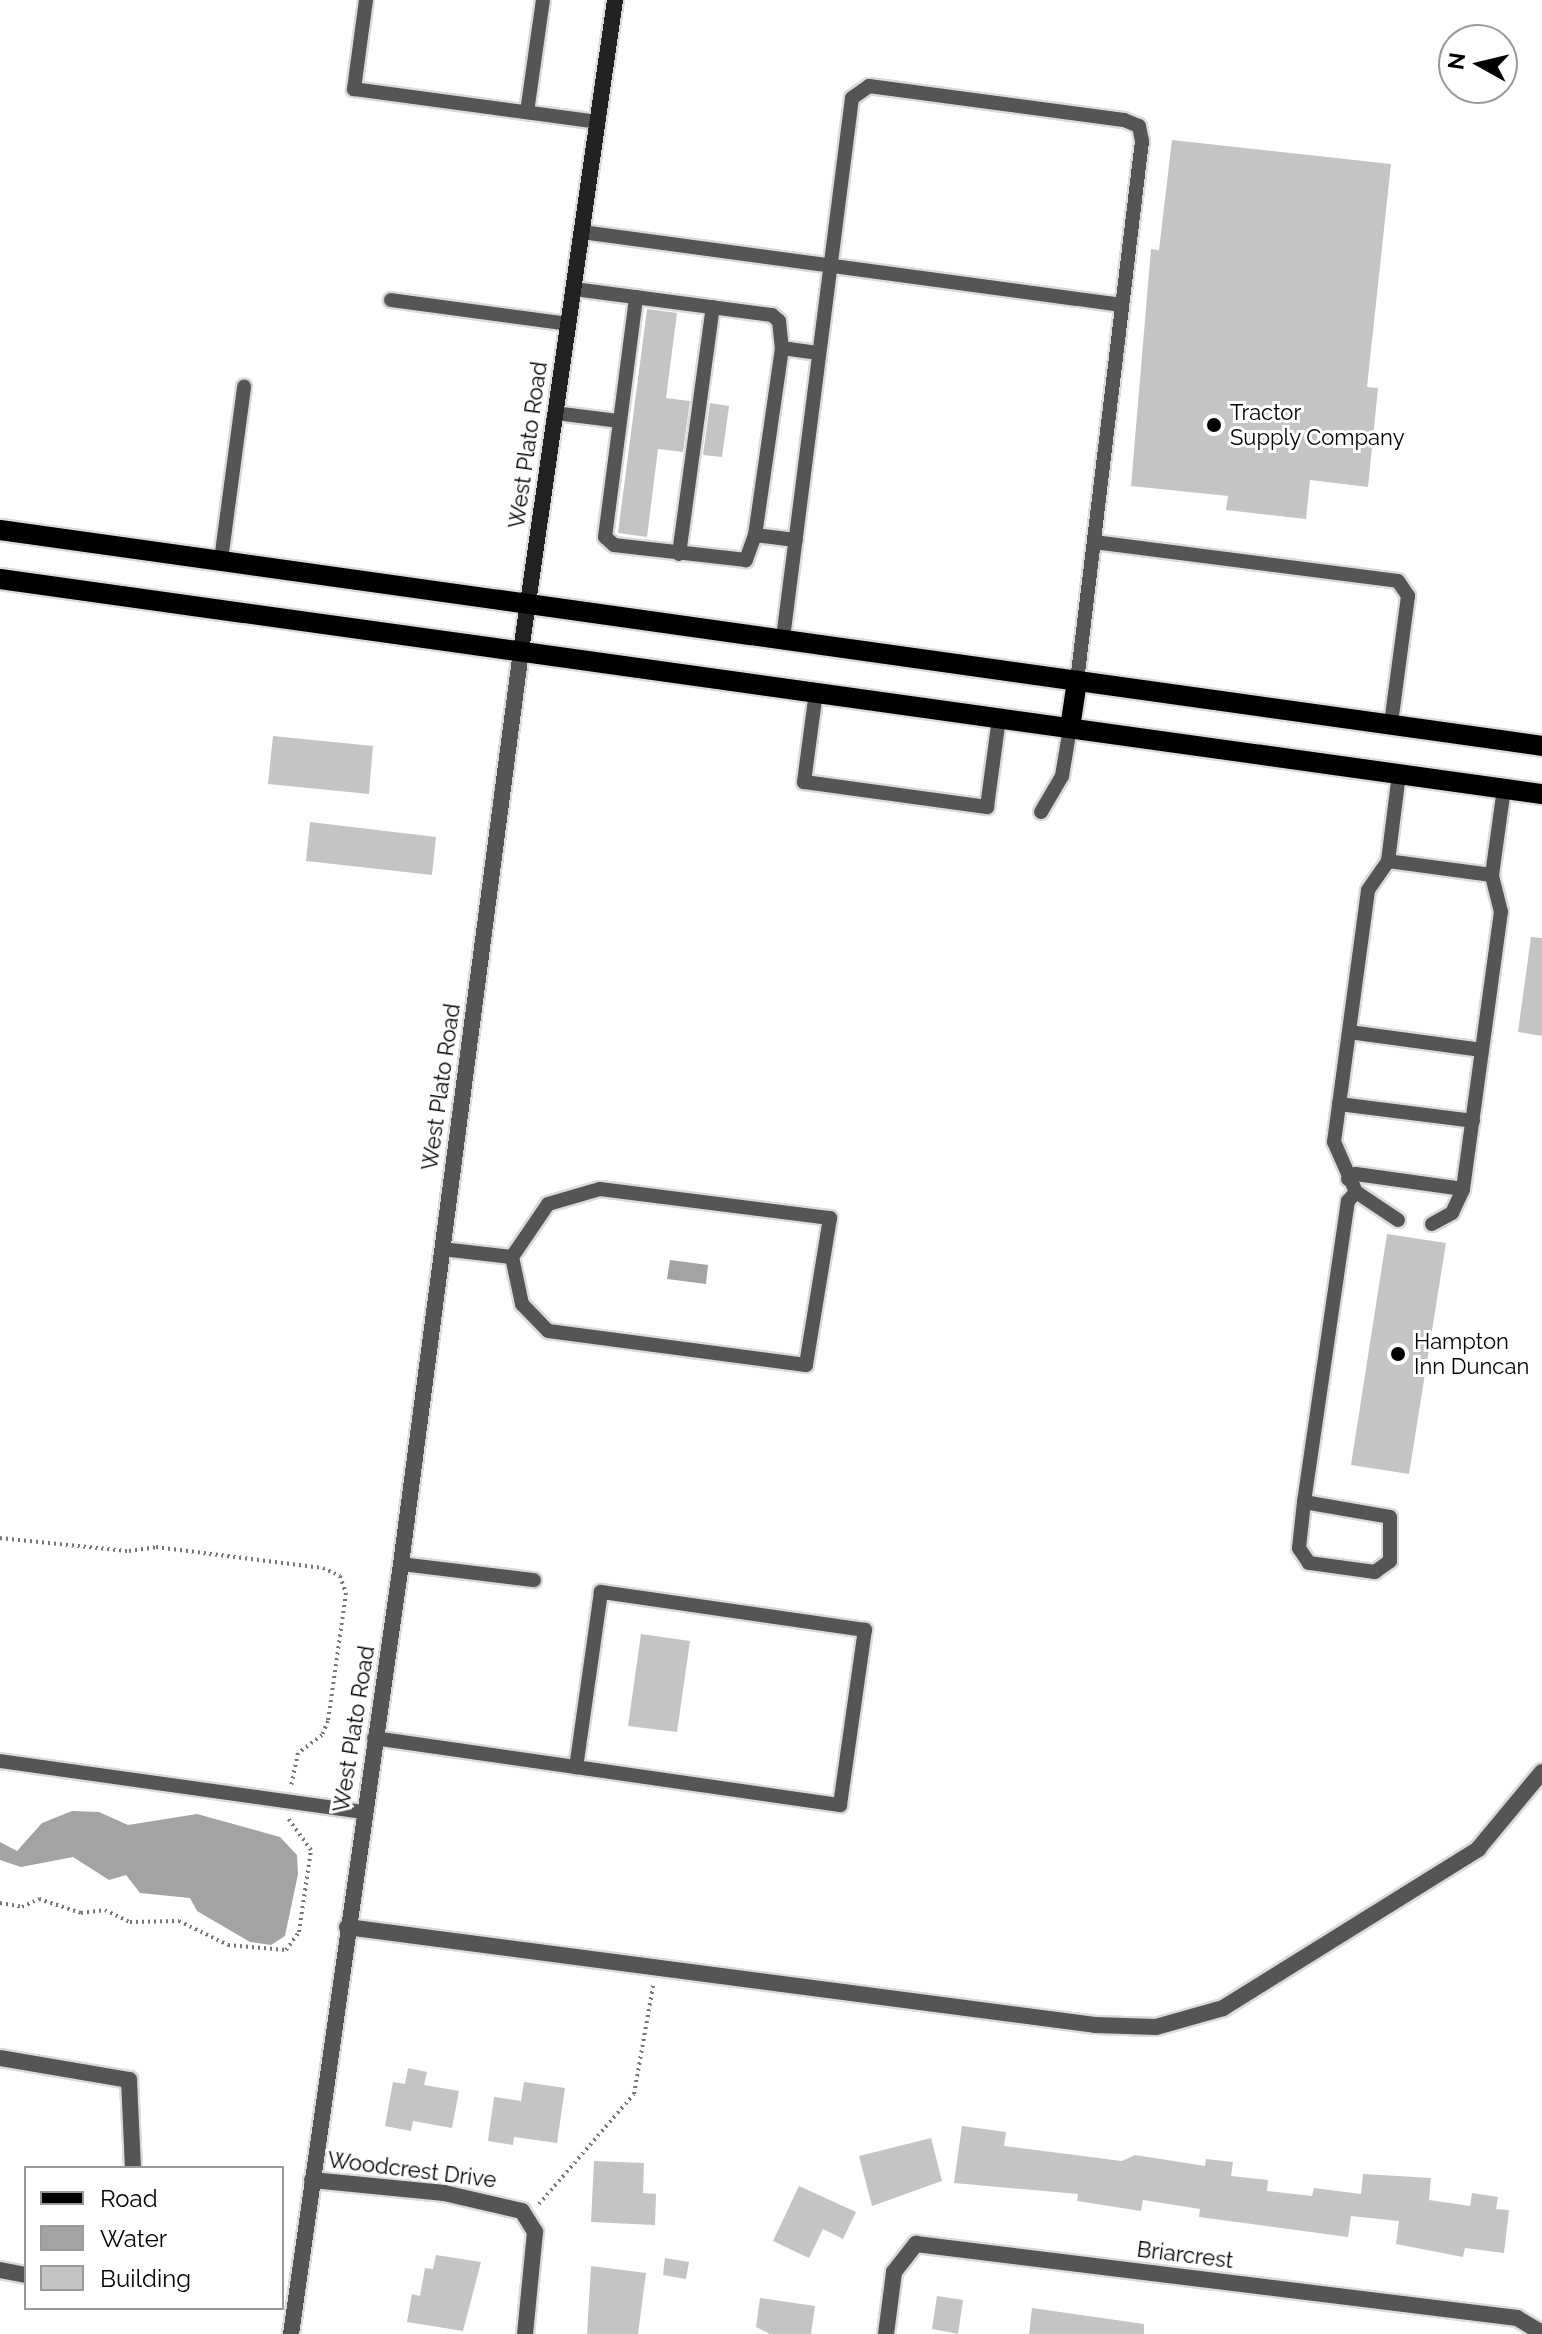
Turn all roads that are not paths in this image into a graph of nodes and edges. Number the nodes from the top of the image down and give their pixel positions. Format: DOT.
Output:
graph roads {
  1 [pos="366,0"];
  2 [pos="543,0"];
  3 [pos="615,0"];
  4 [pos="527,112"];
  5 [pos="598,122"];
  6 [pos="582,232"];
  7 [pos="830,267"];
  8 [pos="574,289"];
  9 [pos="636,297"];
  10 [pos="391,300"];
  11 [pos="1122,305"];
  12 [pos="713,307"];
  13 [pos="568,324"];
  14 [pos="782,348"];
  15 [pos="819,353"];
  16 [pos="244,387"];
  17 [pos="555,413"];
  18 [pos="618,421"];
  19 [pos="0,530"];
  20 [pos="755,535"];
  21 [pos="796,540"];
  22 [pos="1094,542"];
  23 [pos="679,554"];
  24 [pos="221,560"];
  25 [pos="0,579"];
  26 [pos="528,603"];
  27 [pos="783,638"];
  28 [pos="521,651"];
  29 [pos="1077,681"];
  30 [pos="816,692"];
  31 [pos="999,718"];
  32 [pos="1391,724"];
  33 [pos="1070,728"];
  34 [pos="1542,746"];
  35 [pos="1399,774"];
  36 [pos="1504,788"];
  37 [pos="1542,794"];
  38 [pos="1041,812"];
  39 [pos="1388,861"];
  40 [pos="1492,875"];
  41 [pos="1349,1032"];
  42 [pos="1482,1050"];
  43 [pos="1339,1104"];
  44 [pos="1473,1121"];
  45 [pos="1348,1179"];
  46 [pos="1463,1189"];
  47 [pos="1356,1192"];
  48 [pos="1398,1220"];
  49 [pos="1432,1224"];
  50 [pos="442,1249"];
  51 [pos="512,1257"];
  52 [pos="1304,1502"];
  53 [pos="401,1564"];
  54 [pos="534,1580"];
  55 [pos="374,1738"];
  56 [pos="0,1761"];
  57 [pos="576,1767"];
  58 [pos="1542,1772"];
  59 [pos="363,1812"];
  60 [pos="347,1927"];
  61 [pos="0,2058"];
  62 [pos="133,2166"];
  63 [pos="312,2180"];
  64 [pos="0,2270"];
  65 [pos="24,2275"];
  66 [pos="1542,2333"];
  67 [pos="291,2334"];
  68 [pos="525,2334"];
  69 [pos="886,2334"];
  1 -- 4 [label="lane"];
  2 -- 4 [label="lane"];
  3 -- 5 [label="main road, West Plato Road"];
  4 -- 5 [label="lane"];
  5 -- 6 [label="main road, West Plato Road"];
  6 -- 7 [label="lane"];
  6 -- 8 [label="main road, West Plato Road"];
  7 -- 11 [label="lane"];
  7 -- 11 [label="lane"];
  7 -- 15 [label="lane"];
  8 -- 9 [label="lane"];
  8 -- 13 [label="main road, West Plato Road"];
  9 -- 12 [label="lane"];
  9 -- 18 [label="lane"];
  10 -- 13 [label="lane"];
  11 -- 22 [label="lane"];
  12 -- 14 [label="lane"];
  12 -- 23 [label="lane"];
  13 -- 17 [label="main road, West Plato Road"];
  14 -- 15 [label="lane"];
  14 -- 20 [label="lane"];
  15 -- 21 [label="lane"];
  16 -- 24 [label="lane"];
  17 -- 18 [label="lane"];
  17 -- 26 [label="main road, West Plato Road"];
  18 -- 23 [label="lane"];
  19 -- 24 [label="main road"];
  20 -- 21 [label="lane"];
  20 -- 23 [label="lane"];
  21 -- 27 [label="lane"];
  22 -- 29 [label="lane"];
  22 -- 32 [label="lane"];
  24 -- 26 [label="main road"];
  25 -- 28 [label="main road"];
  26 -- 27 [label="main road"];
  26 -- 28 [label="main road, West Plato Road"];
  27 -- 29 [label="main road"];
  28 -- 30 [label="main road"];
  28 -- 50 [label="street, West Plato Road"];
  29 -- 32 [label="main road"];
  29 -- 33 [label="main road"];
  30 -- 31 [label="main road"];
  30 -- 31 [label="lane"];
  31 -- 33 [label="main road"];
  32 -- 34 [label="main road"];
  33 -- 35 [label="main road"];
  33 -- 38 [label="lane"];
  35 -- 36 [label="main road"];
  35 -- 39 [label="lane"];
  36 -- 37 [label="main road"];
  36 -- 40 [label="lane"];
  39 -- 40 [label="lane"];
  39 -- 41 [label="lane"];
  40 -- 42 [label="lane"];
  41 -- 42 [label="lane"];
  41 -- 43 [label="lane"];
  42 -- 44 [label="lane"];
  43 -- 44 [label="lane"];
  43 -- 45 [label="lane"];
  44 -- 46 [label="lane"];
  45 -- 46 [label="lane"];
  45 -- 47 [label="lane"];
  46 -- 49 [label="lane"];
  47 -- 48 [label="lane"];
  47 -- 52 [label="lane"];
  50 -- 51 [label="lane"];
  50 -- 53 [label="street, West Plato Road"];
  51 -- 51 [label="lane"];
  52 -- 52 [label="lane"];
  53 -- 54 [label="lane"];
  53 -- 55 [label="street, West Plato Road"];
  55 -- 57 [label="lane"];
  55 -- 59 [label="street, West Plato Road"];
  56 -- 59 [label="lane"];
  57 -- 57 [label="lane"];
  58 -- 60 [label="street"];
  59 -- 60 [label="street, West Plato Road"];
  60 -- 63 [label="street, West Plato Road"];
  61 -- 62 [label="street"];
  63 -- 67 [label="street, West Plato Road"];
  63 -- 68 [label="street, Woodcrest Drive"];
  64 -- 65 [label="street"];
  66 -- 69 [label="street, Briarcrest"];
}
